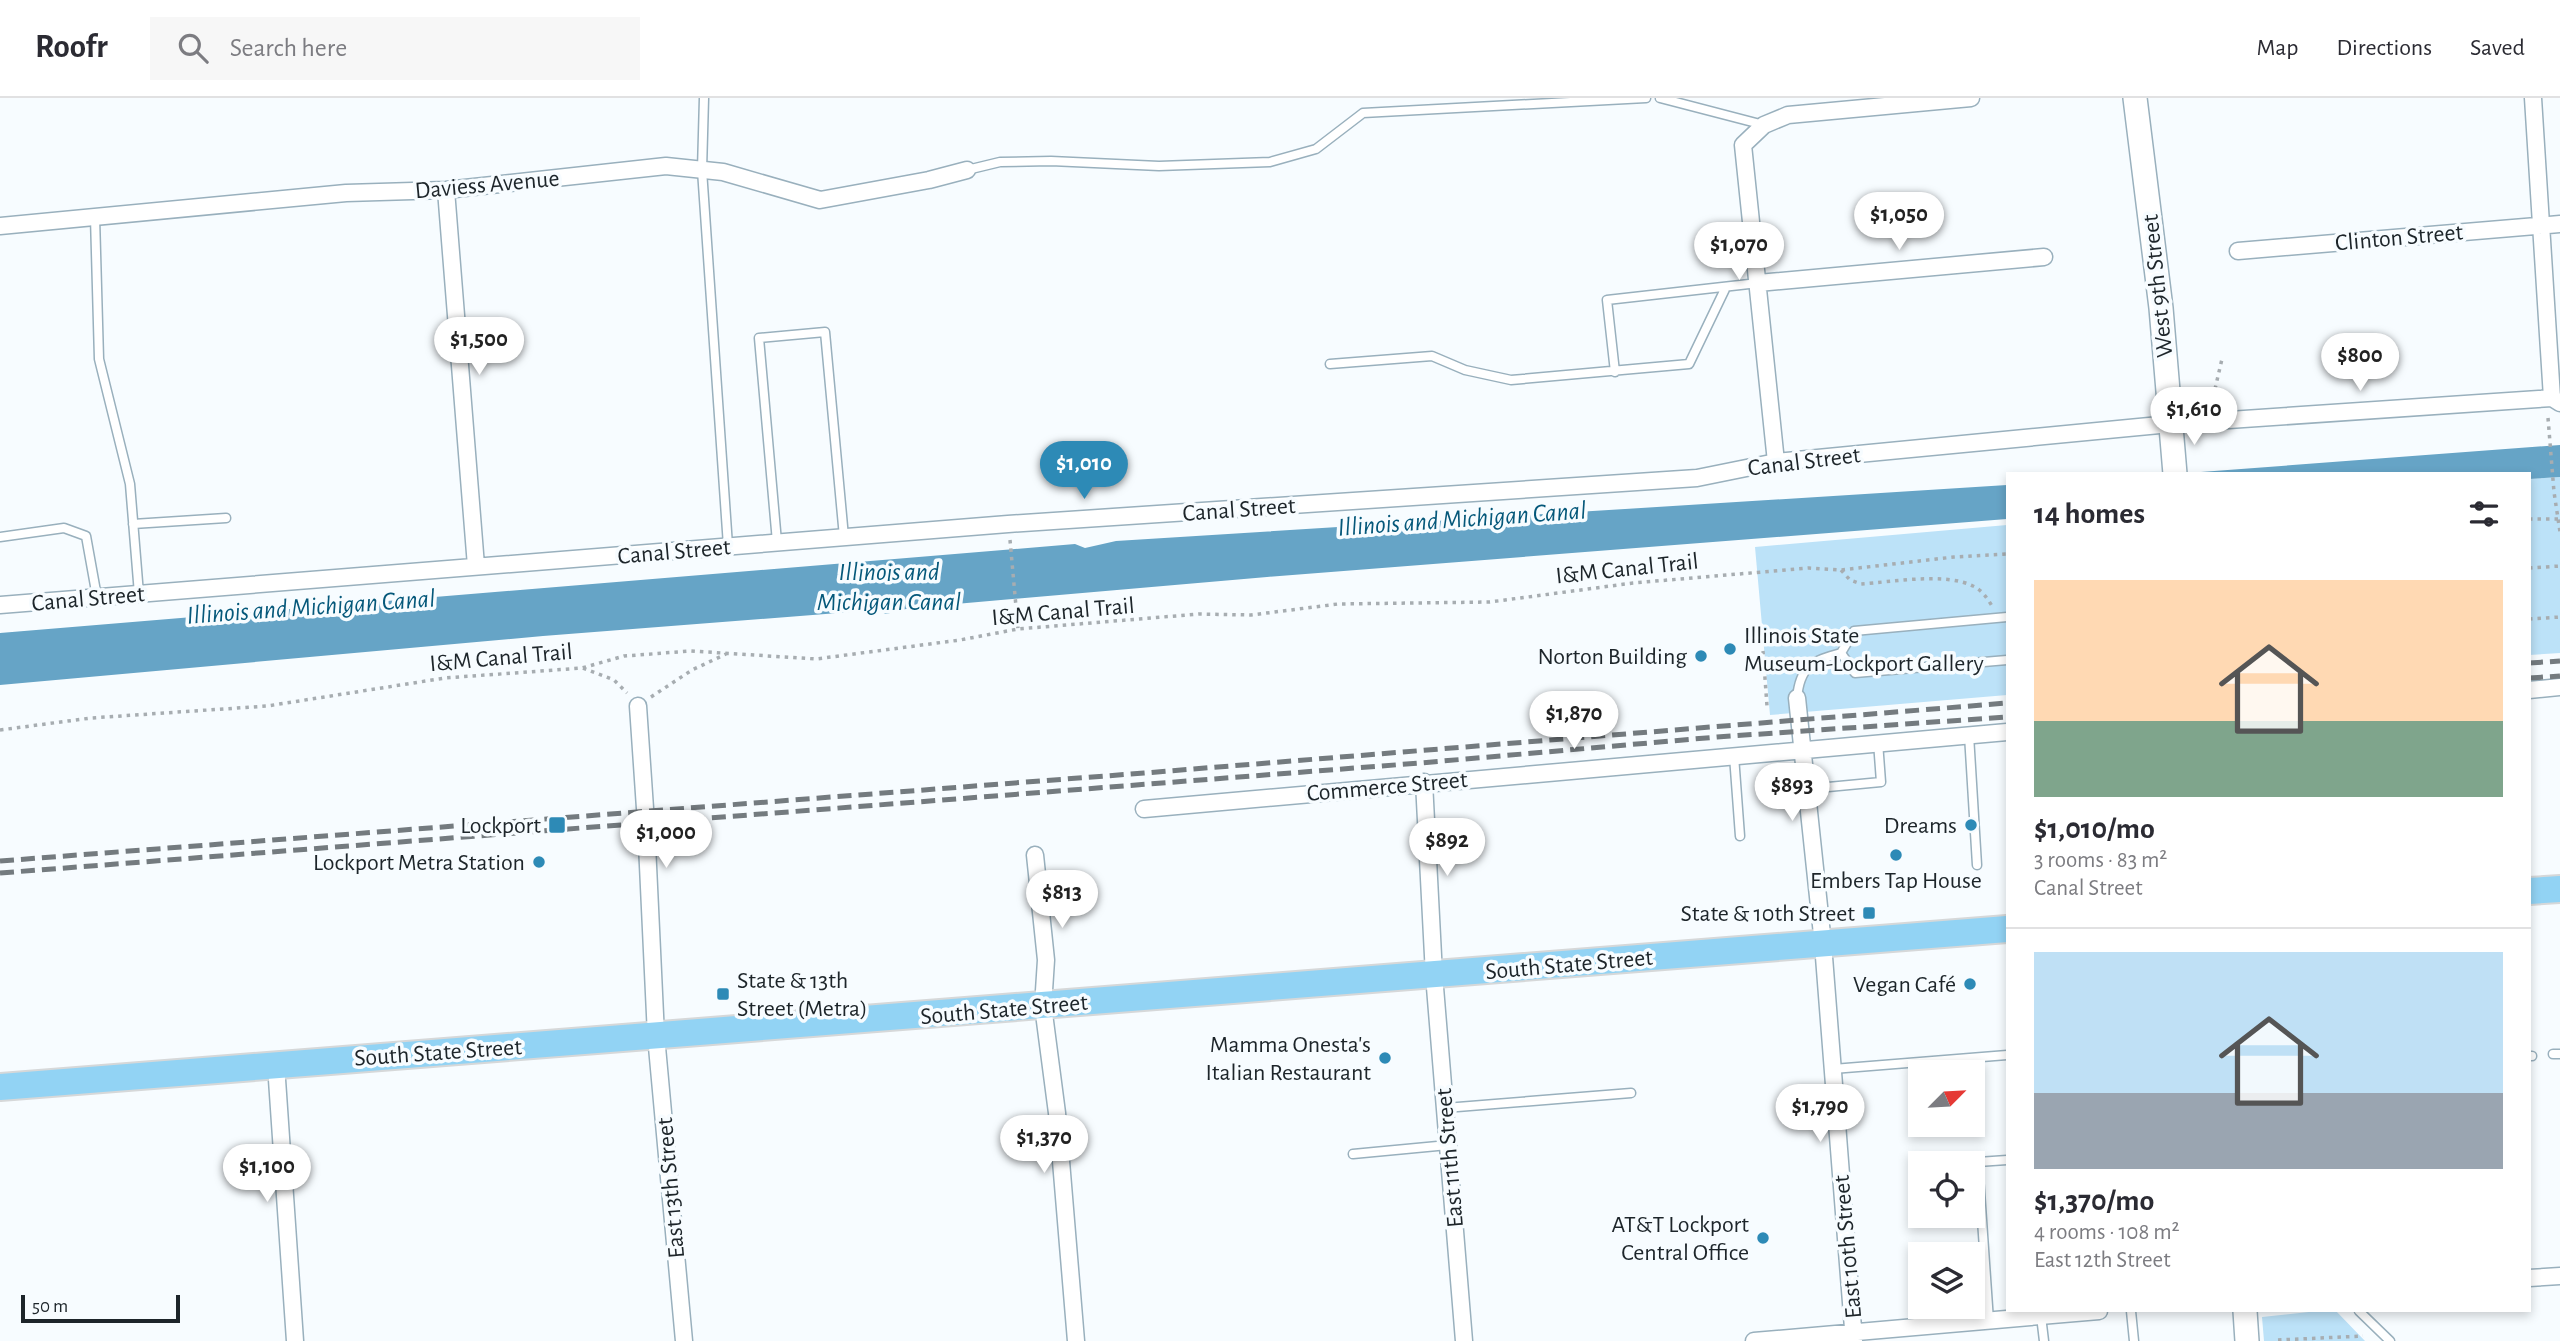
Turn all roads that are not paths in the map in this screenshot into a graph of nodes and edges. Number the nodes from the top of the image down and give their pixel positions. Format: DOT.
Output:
graph roads {
  1 [pos="704,98"];
  2 [pos="1646,98"];
  3 [pos="1660,98"];
  4 [pos="1971,98"];
  5 [pos="2135,98"];
  6 [pos="2533,98"];
  7 [pos="1764,125"];
  8 [pos="702,170"];
  9 [pos="967,170"];
  10 [pos="446,190"];
  11 [pos="95,217"];
  12 [pos="2560,224"];
  13 [pos="0,226"];
  14 [pos="2542,226"];
  15 [pos="2238,251"];
  16 [pos="2043,257"];
  17 [pos="1758,283"];
  18 [pos="1726,287"];
  19 [pos="1330,364"];
  20 [pos="1615,372"];
  21 [pos="2556,400"];
  22 [pos="2170,424"];
  23 [pos="1776,462"];
  24 [pos="2175,472"];
  25 [pos="226,518"];
  26 [pos="133,524"];
  27 [pos="0,537"];
  28 [pos="844,537"];
  29 [pos="777,542"];
  30 [pos="728,546"];
  31 [pos="476,566"];
  32 [pos="139,594"];
  33 [pos="97,597"];
  34 [pos="0,605"];
  35 [pos="2004,618"];
  36 [pos="1841,653"];
  37 [pos="2006,660"];
  38 [pos="2560,687"];
  39 [pos="2531,690"];
  40 [pos="1797,698"];
  41 [pos="638,706"];
  42 [pos="2006,732"];
  43 [pos="1969,735"];
  44 [pos="1878,742"];
  45 [pos="1802,750"];
  46 [pos="1734,756"];
  47 [pos="1424,782"];
  48 [pos="1807,789"];
  49 [pos="1144,809"];
  50 [pos="1740,836"];
  51 [pos="1035,855"];
  52 [pos="1977,865"];
  53 [pos="2560,889"];
  54 [pos="2531,892"];
  55 [pos="2006,929"];
  56 [pos="1823,944"];
  57 [pos="1434,975"];
  58 [pos="1043,1006"];
  59 [pos="656,1036"];
  60 [pos="2006,1055"];
  61 [pos="276,1065"];
  62 [pos="1833,1069"];
  63 [pos="0,1087"];
  64 [pos="1631,1093"];
  65 [pos="1445,1108"];
  66 [pos="1448,1145"];
  67 [pos="1353,1154"];
  68 [pos="2006,1160"];
  69 [pos="2560,1276"];
  70 [pos="2531,1278"];
  71 [pos="2070,1312"];
  72 [pos="2131,1312"];
  73 [pos="2245,1312"];
  74 [pos="2360,1312"];
  75 [pos="2041,1313"];
  76 [pos="1989,1321"];
  77 [pos="1854,1337"];
  78 [pos="295,1341"];
  79 [pos="684,1341"];
  80 [pos="1076,1341"];
  81 [pos="1464,1341"];
  82 [pos="1754,1341"];
  83 [pos="2044,1341"];
  84 [pos="2134,1341"];
  85 [pos="2247,1341"];
  86 [pos="2390,1341"];
  1 -- 8 [label="lane"];
  2 -- 9 [label="lane"];
  3 -- 7 [label="lane"];
  4 -- 7 [label="street"];
  5 -- 22 [label="main road, West 9th Street"];
  6 -- 14 [label="street"];
  7 -- 17 [label="street"];
  8 -- 9 [label="street, Daviess Avenue"];
  8 -- 10 [label="street, Daviess Avenue"];
  8 -- 30 [label="lane"];
  10 -- 11 [label="street, Daviess Avenue"];
  10 -- 31 [label="street"];
  11 -- 13 [label="street, Daviess Avenue"];
  11 -- 26 [label="lane"];
  12 -- 14 [label="street, Clinton Street"];
  14 -- 15 [label="street, Clinton Street"];
  14 -- 21 [label="street"];
  16 -- 17 [label="street"];
  17 -- 18 [label="lane"];
  17 -- 23 [label="street"];
  18 -- 20 [label="lane"];
  18 -- 20 [label="lane"];
  19 -- 20 [label="lane"];
  21 -- 22 [label="street, Canal Street"];
  22 -- 23 [label="street, Canal Street"];
  22 -- 24 [label="main road, West 9th Street"];
  23 -- 28 [label="street, Canal Street"];
  25 -- 26 [label="lane"];
  26 -- 32 [label="lane"];
  27 -- 33 [label="lane"];
  28 -- 29 [label="street, Canal Street"];
  28 -- 29 [label="lane"];
  29 -- 30 [label="street, Canal Street"];
  30 -- 31 [label="street, Canal Street"];
  31 -- 32 [label="street, Canal Street"];
  32 -- 33 [label="street, Canal Street"];
  33 -- 34 [label="street, Canal Street"];
  35 -- 36 [label="lane"];
  36 -- 37 [label="lane"];
  36 -- 40 [label="lane"];
  38 -- 39 [label="street"];
  40 -- 45 [label="street, East 10th Street"];
  41 -- 59 [label="street, East 13th Street"];
  42 -- 43 [label="street, Commerce Street"];
  43 -- 44 [label="street, Commerce Street"];
  43 -- 52 [label="lane"];
  44 -- 45 [label="street, Commerce Street"];
  44 -- 48 [label="lane"];
  45 -- 46 [label="street, Commerce Street"];
  45 -- 48 [label="street, East 10th Street"];
  46 -- 47 [label="street, Commerce Street"];
  46 -- 50 [label="lane"];
  47 -- 49 [label="street, Commerce Street"];
  47 -- 57 [label="street, East 11th Street"];
  48 -- 56 [label="street, East 10th Street"];
  51 -- 58 [label="street"];
  53 -- 54 [label="main road"];
  55 -- 56 [label="main road, South State Street"];
  56 -- 57 [label="main road, South State Street"];
  56 -- 62 [label="street, East 10th Street"];
  57 -- 58 [label="main road, South State Street"];
  57 -- 65 [label="street, East 11th Street"];
  58 -- 59 [label="main road, South State Street"];
  58 -- 80 [label="street"];
  59 -- 61 [label="main road, South State Street"];
  59 -- 79 [label="street, East 13th Street"];
  60 -- 62 [label="lane"];
  61 -- 63 [label="main road, South State Street"];
  61 -- 78 [label="street"];
  62 -- 77 [label="street, East 10th Street"];
  64 -- 65 [label="lane"];
  65 -- 66 [label="street, East 11th Street"];
  66 -- 67 [label="lane"];
  66 -- 81 [label="street, East 11th Street"];
  68 -- 76 [label="lane"];
  69 -- 70 [label="street"];
  71 -- 75 [label="street"];
  72 -- 84 [label="lane"];
  73 -- 85 [label="main road"];
  74 -- 86 [label="lane"];
  75 -- 76 [label="street"];
  75 -- 83 [label="lane"];
  76 -- 77 [label="street"];
  77 -- 82 [label="street"];
}
